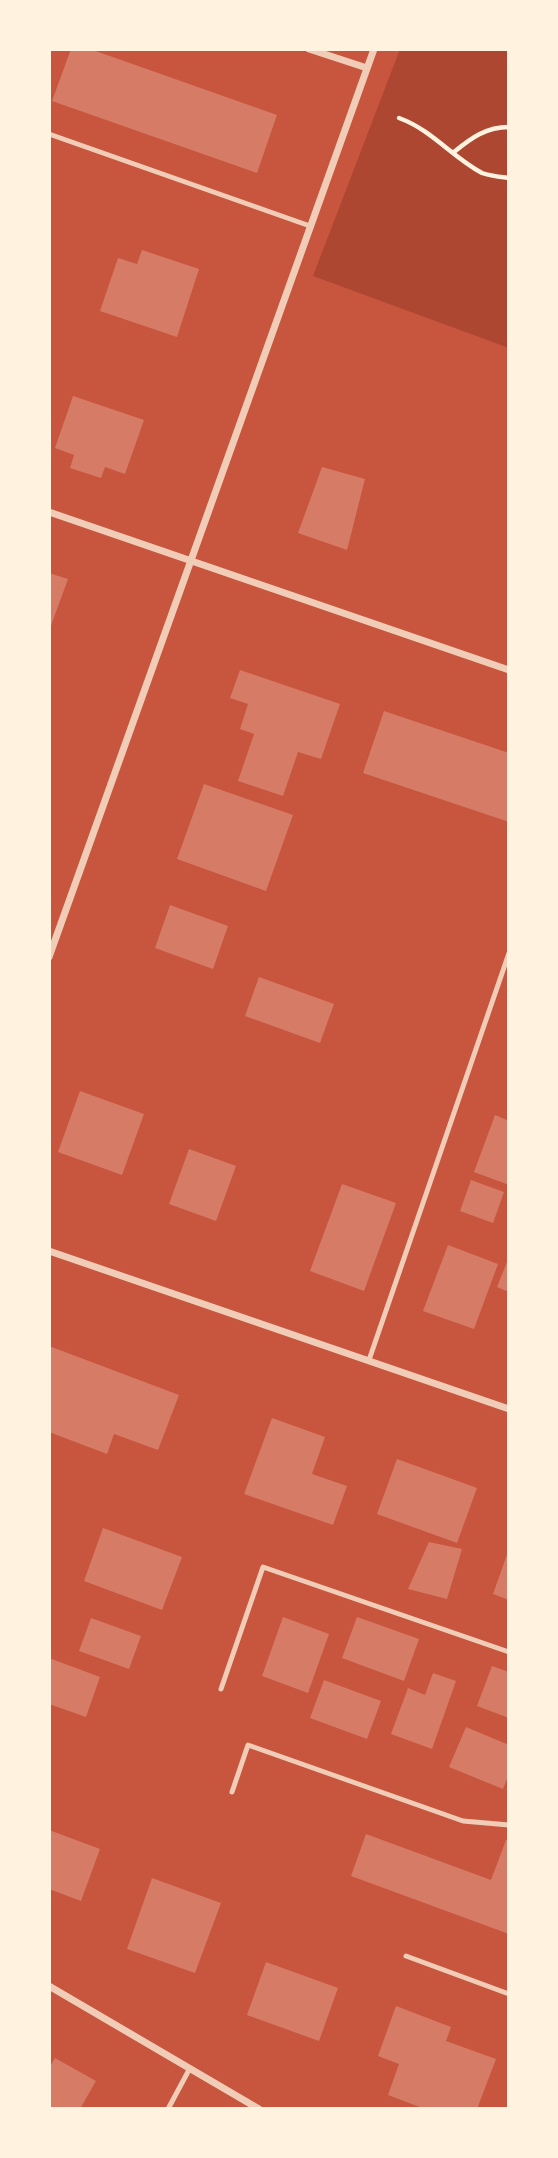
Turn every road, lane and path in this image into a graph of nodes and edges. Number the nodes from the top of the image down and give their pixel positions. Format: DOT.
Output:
graph roads {
  1 [pos="309,49"];
  2 [pos="374,49"];
  3 [pos="367,68"];
  4 [pos="399,118"];
  5 [pos="509,127"];
  6 [pos="49,134"];
  7 [pos="454,152"];
  8 [pos="509,178"];
  9 [pos="310,226"];
  10 [pos="49,512"];
  11 [pos="191,561"];
  12 [pos="509,670"];
  13 [pos="509,953"];
  14 [pos="49,957"];
  15 [pos="49,1251"];
  16 [pos="369,1360"];
  17 [pos="509,1409"];
  18 [pos="509,1652"];
  19 [pos="221,1689"];
  20 [pos="232,1792"];
  21 [pos="509,1825"];
  22 [pos="407,1956"];
  23 [pos="49,1986"];
  24 [pos="509,1994"];
  25 [pos="190,2068"];
  26 [pos="168,2109"];
  27 [pos="259,2109"];
  1 -- 3 [label="street"];
  2 -- 3 [label="street"];
  3 -- 9 [label="street"];
  4 -- 7 [label="path"];
  5 -- 7 [label="path"];
  6 -- 9 [label="lane"];
  7 -- 8 [label="path"];
  9 -- 11 [label="street"];
  10 -- 11 [label="street"];
  11 -- 12 [label="street"];
  11 -- 14 [label="street"];
  13 -- 16 [label="lane"];
  15 -- 16 [label="street"];
  16 -- 17 [label="street"];
  18 -- 19 [label="lane"];
  20 -- 21 [label="lane"];
  22 -- 24 [label="lane"];
  23 -- 25 [label="street"];
  25 -- 26 [label="lane"];
  25 -- 27 [label="street"];
}
